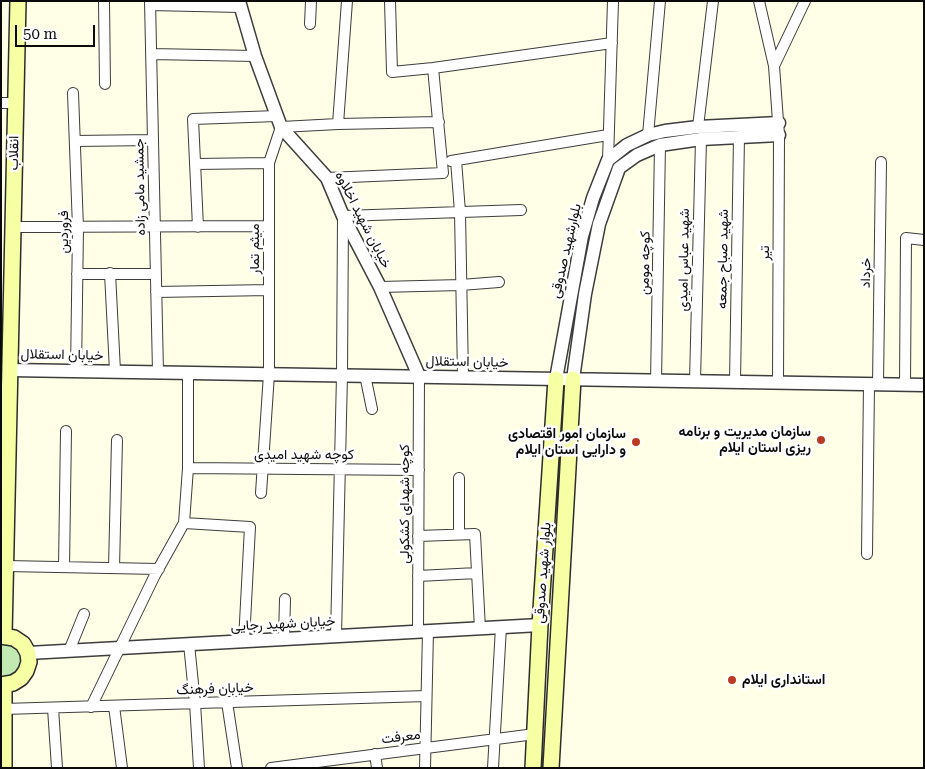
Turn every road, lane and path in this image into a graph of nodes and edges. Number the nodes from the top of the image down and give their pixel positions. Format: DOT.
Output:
graph roads {
  1 [pos="18,1"];
  2 [pos="104,1"];
  3 [pos="311,1"];
  4 [pos="347,1"];
  5 [pos="390,1"];
  6 [pos="613,1"];
  7 [pos="660,1"];
  8 [pos="713,1"];
  9 [pos="760,1"];
  10 [pos="805,1"];
  11 [pos="150,3"];
  12 [pos="240,4"];
  13 [pos="310,24"];
  14 [pos="612,43"];
  15 [pos="151,54"];
  16 [pos="255,56"];
  17 [pos="774,66"];
  18 [pos="433,68"];
  19 [pos="105,84"];
  20 [pos="72,93"];
  21 [pos="8,103"];
  22 [pos="279,122"];
  23 [pos="438,122"];
  24 [pos="338,124"];
  25 [pos="779,129"];
  26 [pos="739,131"];
  27 [pos="699,133"];
  28 [pos="648,135"];
  29 [pos="608,136"];
  30 [pos="153,140"];
  31 [pos="75,141"];
  32 [pos="660,145"];
  33 [pos="456,160"];
  34 [pos="881,162"];
  35 [pos="269,163"];
  36 [pos="195,164"];
  37 [pos="613,164"];
  38 [pos="442,168"];
  39 [pos="327,178"];
  40 [pos="521,210"];
  41 [pos="460,212"];
  42 [pos="343,216"];
  43 [pos="269,226"];
  44 [pos="13,227"];
  45 [pos="198,227"];
  46 [pos="78,228"];
  47 [pos="154,228"];
  48 [pos="924,240"];
  49 [pos="7,257"];
  50 [pos="77,274"];
  51 [pos="110,274"];
  52 [pos="156,274"];
  53 [pos="499,282"];
  54 [pos="461,285"];
  55 [pos="380,287"];
  56 [pos="269,290"];
  57 [pos="156,292"];
  58 [pos="6,347"];
  59 [pos="10,370"];
  60 [pos="76,371"];
  61 [pos="115,371"];
  62 [pos="158,372"];
  63 [pos="188,372"];
  64 [pos="269,374"];
  65 [pos="342,375"];
  66 [pos="366,376"];
  67 [pos="419,376"];
  68 [pos="463,377"];
  69 [pos="556,379"];
  70 [pos="573,379"];
  71 [pos="656,380"];
  72 [pos="695,381"];
  73 [pos="735,382"];
  74 [pos="778,382"];
  75 [pos="874,384"];
  76 [pos="905,385"];
  77 [pos="924,385"];
  78 [pos="372,409"];
  79 [pos="66,431"];
  80 [pos="117,440"];
  81 [pos="188,468"];
  82 [pos="262,468"];
  83 [pos="340,469"];
  84 [pos="419,470"];
  85 [pos="459,478"];
  86 [pos="261,493"];
  87 [pos="184,524"];
  88 [pos="459,534"];
  89 [pos="418,536"];
  90 [pos="4,537"];
  91 [pos="867,554"];
  92 [pos="6,566"];
  93 [pos="64,567"];
  94 [pos="114,568"];
  95 [pos="158,569"];
  96 [pos="477,573"];
  97 [pos="418,576"];
  98 [pos="285,599"];
  99 [pos="84,614"];
  100 [pos="540,625"];
  101 [pos="502,627"];
  102 [pos="480,628"];
  103 [pos="423,632"];
  104 [pos="3,636"];
  105 [pos="336,636"];
  106 [pos="284,639"];
  107 [pos="244,641"];
  108 [pos="189,644"];
  109 [pos="119,648"];
  110 [pos="69,650"];
  111 [pos="28,653"];
  112 [pos="3,685"];
  113 [pos="426,696"];
  114 [pos="228,702"];
  115 [pos="195,703"];
  116 [pos="91,706"];
  117 [pos="114,706"];
  118 [pos="54,708"];
  119 [pos="4,709"];
  120 [pos="535,734"];
  121 [pos="495,739"];
  122 [pos="425,748"];
  123 [pos="376,754"];
  124 [pos="343,763"];
  125 [pos="317,765"];
  126 [pos="4,768"];
  127 [pos="57,768"];
  128 [pos="122,768"];
  129 [pos="199,768"];
  130 [pos="237,768"];
  131 [pos="274,768"];
  132 [pos="377,768"];
  133 [pos="425,768"];
  134 [pos="493,768"];
  135 [pos="533,768"];
  136 [pos="551,768"];
  1 -- 21 [label="main road, انقلاب"];
  2 -- 19 [label="street"];
  3 -- 13 [label="street"];
  4 -- 24 [label="street"];
  5 -- 18 [label="street"];
  6 -- 14 [label="street"];
  7 -- 28 [label="street"];
  8 -- 27 [label="street, شهید عباس امیدی"];
  9 -- 17 [label="street, تیر"];
  10 -- 17 [label="street"];
  11 -- 12 [label="street"];
  11 -- 15 [label="street, جمشید مامی زاده"];
  12 -- 16 [label="street, خیابان شهید اخلاوه"];
  14 -- 18 [label="street"];
  14 -- 29 [label="street"];
  15 -- 16 [label="street"];
  15 -- 30 [label="street, جمشید مامی زاده"];
  16 -- 22 [label="street, خیابان شهید اخلاوه"];
  17 -- 25 [label="street, تیر"];
  18 -- 23 [label="street"];
  20 -- 31 [label="street, فروردین"];
  21 -- 44 [label="main road, انقلاب"];
  22 -- 24 [label="street"];
  22 -- 35 [label="street, میثم تمار"];
  22 -- 36 [label="street"];
  22 -- 39 [label="street, خیابان شهید اخلاوه"];
  23 -- 24 [label="street"];
  23 -- 38 [label="street"];
  25 -- 26 [label="street"];
  25 -- 74 [label="street, تیر"];
  26 -- 27 [label="street"];
  26 -- 73 [label="street, شهید صباح جمعه"];
  27 -- 28 [label="street"];
  27 -- 32 [label="street"];
  27 -- 72 [label="street, شهید عباس امیدی"];
  28 -- 37 [label="street"];
  29 -- 33 [label="street"];
  29 -- 37 [label="street"];
  30 -- 31 [label="street"];
  30 -- 47 [label="street, جمشید مامی زاده"];
  31 -- 46 [label="street, فروردین"];
  32 -- 37 [label="street"];
  32 -- 71 [label="street, کوچه مومن"];
  33 -- 38 [label="street"];
  33 -- 41 [label="street"];
  34 -- 75 [label="street, خرداد"];
  35 -- 36 [label="street"];
  35 -- 43 [label="street, میثم تمار"];
  36 -- 45 [label="street"];
  37 -- 69 [label="street, بلوارشهید صدوقی"];
  37 -- 70 [label="street, بلوارشهید صدوقی"];
  38 -- 39 [label="street"];
  39 -- 42 [label="street, خیابان شهید اخلاوه"];
  40 -- 41 [label="street"];
  41 -- 42 [label="street"];
  41 -- 54 [label="street"];
  42 -- 55 [label="street, خیابان شهید اخلاوه"];
  42 -- 65 [label="street"];
  43 -- 45 [label="street"];
  43 -- 56 [label="street, میثم تمار"];
  44 -- 46 [label="street"];
  44 -- 49 [label="main road, انقلاب"];
  45 -- 47 [label="street"];
  46 -- 47 [label="street"];
  46 -- 50 [label="street, فروردین"];
  47 -- 52 [label="street, جمشید مامی زاده"];
  48 -- 76 [label="street"];
  49 -- 58 [label="main road, انقلاب"];
  50 -- 51 [label="street"];
  50 -- 60 [label="street, فروردین"];
  51 -- 52 [label="street"];
  51 -- 61 [label="street"];
  52 -- 57 [label="street, جمشید مامی زاده"];
  53 -- 54 [label="street"];
  54 -- 55 [label="street"];
  54 -- 68 [label="street"];
  55 -- 67 [label="street, خیابان شهید اخلاوه"];
  56 -- 57 [label="street"];
  56 -- 64 [label="street, میثم تمار"];
  57 -- 62 [label="street, جمشید مامی زاده"];
  58 -- 59 [label="main road, انقلاب"];
  59 -- 60 [label="street, خیابان استقلال"];
  59 -- 90 [label="main road, انقلاب"];
  60 -- 61 [label="street, خیابان استقلال"];
  61 -- 62 [label="street, خیابان استقلال"];
  62 -- 63 [label="street, خیابان استقلال"];
  63 -- 64 [label="street, خیابان استقلال"];
  63 -- 81 [label="street"];
  64 -- 65 [label="street, خیابان استقلال"];
  64 -- 82 [label="street, میثم تمار"];
  65 -- 66 [label="street, خیابان استقلال"];
  65 -- 83 [label="street"];
  66 -- 67 [label="street, خیابان استقلال"];
  66 -- 78 [label="street"];
  67 -- 68 [label="street, خیابان استقلال"];
  67 -- 84 [label="street, کوچه شهدای کشکولی"];
  68 -- 69 [label="street, خیابان استقلال"];
  69 -- 70 [label="street, خیابان استقلال"];
  69 -- 100 [label="main road, بلوار شهید صدوقی"];
  70 -- 71 [label="street, خیابان استقلال"];
  70 -- 136 [label="main road, بلوار شهید صدوقی"];
  71 -- 72 [label="street, خیابان استقلال"];
  72 -- 73 [label="street, خیابان استقلال"];
  73 -- 74 [label="street, خیابان استقلال"];
  74 -- 75 [label="street, خیابان استقلال"];
  75 -- 76 [label="street, خیابان استقلال"];
  75 -- 91 [label="street, خرداد"];
  76 -- 77 [label="street, خیابان استقلال"];
  79 -- 93 [label="street"];
  80 -- 94 [label="street"];
  81 -- 82 [label="street, کوچه شهید امیدی"];
  81 -- 87 [label="street"];
  82 -- 83 [label="street, کوچه شهید امیدی"];
  82 -- 86 [label="street, میثم تمار"];
  83 -- 84 [label="street, کوچه شهید امیدی"];
  83 -- 105 [label="street"];
  84 -- 89 [label="street, کوچه شهدای کشکولی"];
  85 -- 88 [label="street"];
  87 -- 95 [label="street"];
  87 -- 107 [label="street"];
  88 -- 89 [label="street"];
  88 -- 96 [label="street"];
  89 -- 97 [label="street, کوچه شهدای کشکولی"];
  90 -- 92 [label="main road, انقلاب"];
  92 -- 93 [label="street"];
  92 -- 104 [label="main road, انقلاب"];
  93 -- 94 [label="street"];
  94 -- 95 [label="street"];
  95 -- 109 [label="street"];
  96 -- 97 [label="street"];
  96 -- 102 [label="street"];
  97 -- 103 [label="street, کوچه شهدای کشکولی"];
  98 -- 106 [label="street"];
  99 -- 110 [label="street"];
  100 -- 101 [label="street, خیابان شهید رجایی"];
  100 -- 120 [label="main road, بلوار شهید صدوقی"];
  101 -- 102 [label="street, خیابان شهید رجایی"];
  101 -- 121 [label="street"];
  102 -- 103 [label="street, خیابان شهید رجایی"];
  103 -- 105 [label="street, خیابان شهید رجایی"];
  103 -- 113 [label="street, کوچه شهدای کشکولی"];
  104 -- 111 [label="main road"];
  105 -- 106 [label="street, خیابان شهید رجایی"];
  106 -- 107 [label="street, خیابان شهید رجایی"];
  107 -- 108 [label="street, خیابان شهید رجایی"];
  108 -- 109 [label="street, خیابان شهید رجایی"];
  108 -- 115 [label="street"];
  109 -- 110 [label="street, خیابان شهید رجایی"];
  109 -- 116 [label="street"];
  110 -- 111 [label="street, خیابان شهید رجایی"];
  111 -- 112 [label="main road"];
  112 -- 119 [label="main road"];
  113 -- 114 [label="street, خیابان فرهنگ"];
  113 -- 122 [label="street, کوچه شهدای کشکولی"];
  114 -- 115 [label="street, خیابان فرهنگ"];
  114 -- 130 [label="street"];
  115 -- 117 [label="street, خیابان فرهنگ"];
  115 -- 129 [label="street"];
  116 -- 117 [label="street, خیابان فرهنگ"];
  116 -- 118 [label="street, خیابان فرهنگ"];
  117 -- 128 [label="street"];
  118 -- 119 [label="street, خیابان فرهنگ"];
  118 -- 127 [label="street"];
  119 -- 126 [label="main road"];
  120 -- 121 [label="street, معرفت"];
  120 -- 135 [label="main road, بلوار شهید صدوقی"];
  121 -- 122 [label="street, معرفت"];
  121 -- 134 [label="street"];
  122 -- 123 [label="street, معرفت"];
  122 -- 133 [label="street, کوچه شهدای کشکولی"];
  123 -- 124 [label="street, معرفت"];
  123 -- 132 [label="street"];
  124 -- 125 [label="street, معرفت"];
  125 -- 131 [label="street, معرفت"];
}
